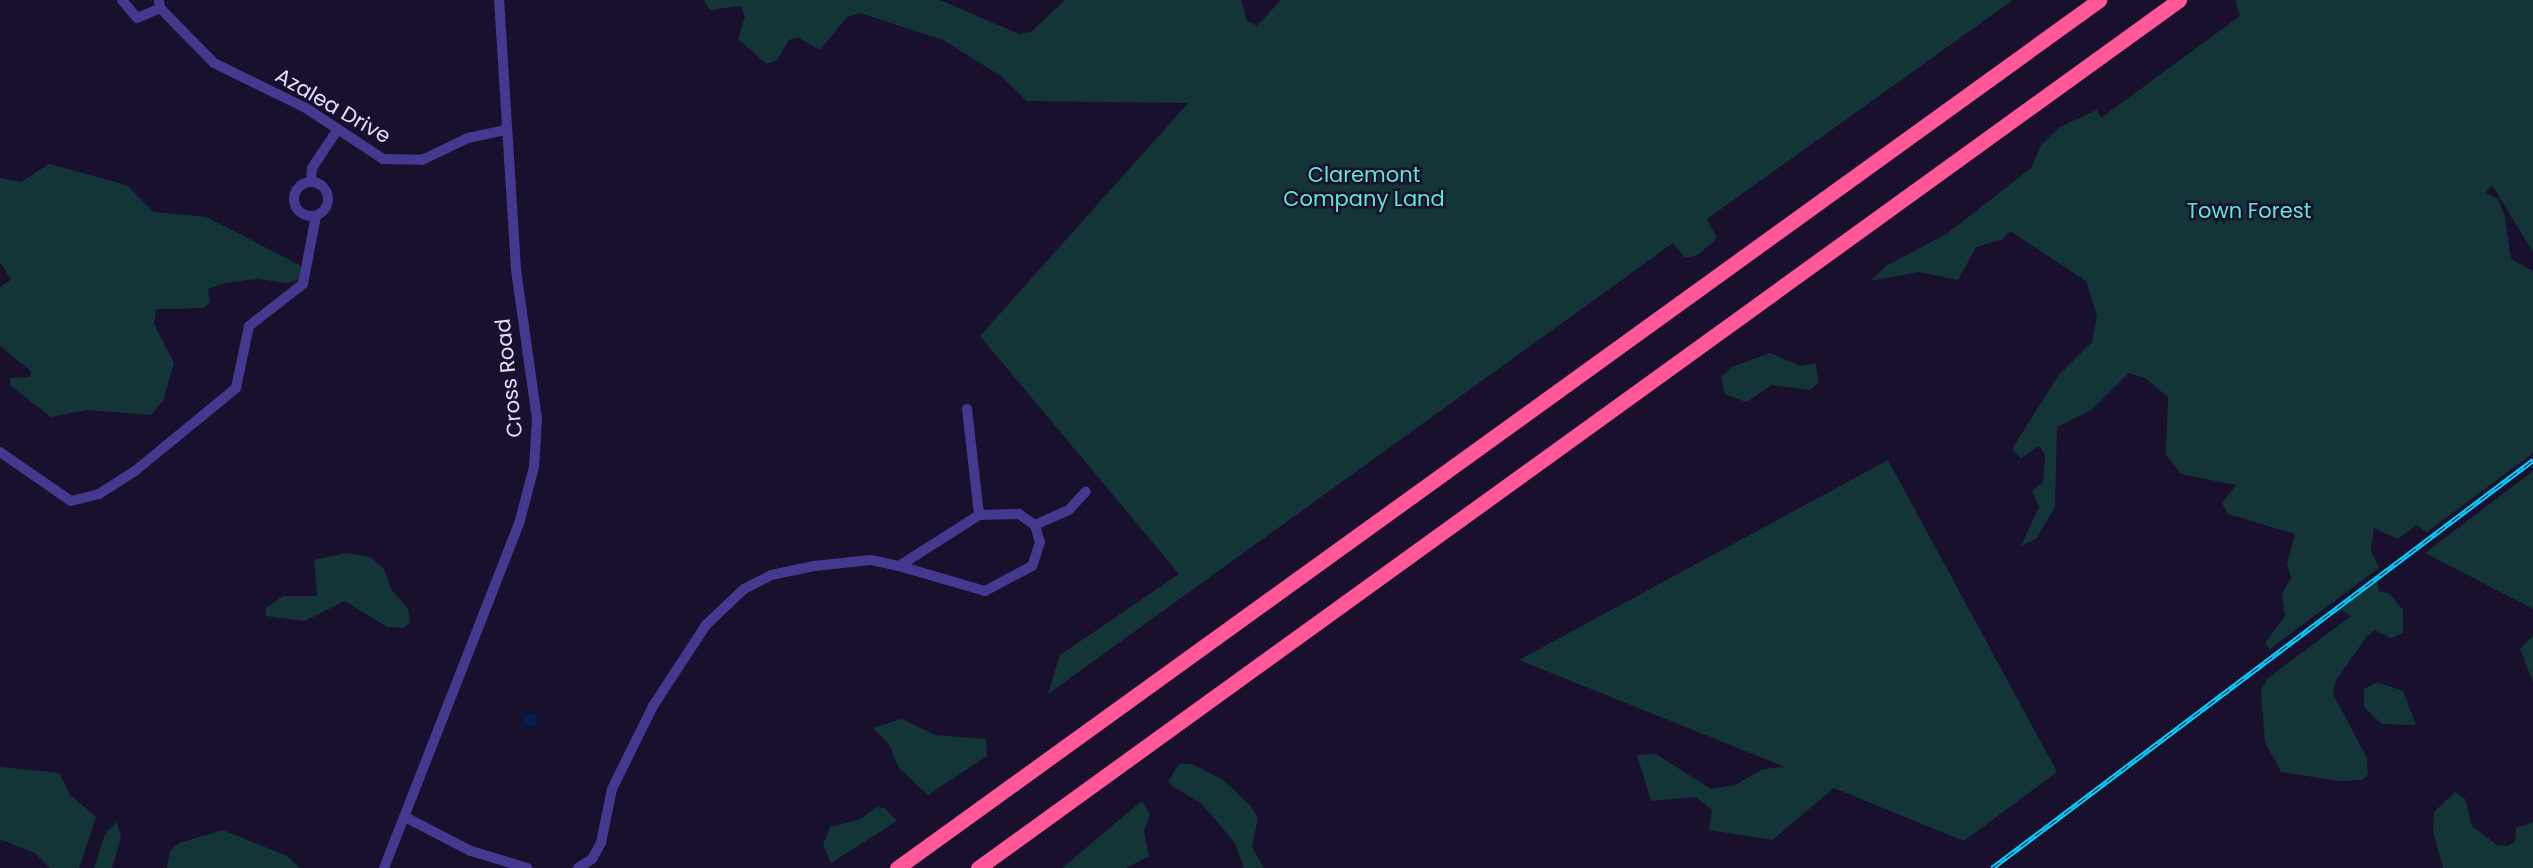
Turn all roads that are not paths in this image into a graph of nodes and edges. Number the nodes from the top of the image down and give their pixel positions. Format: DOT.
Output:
graph roads {
  1 [pos="123,0"];
  2 [pos="500,0"];
  3 [pos="2099,0"];
  4 [pos="2179,0"];
  5 [pos="160,4"];
  6 [pos="507,130"];
  7 [pos="336,132"];
  8 [pos="311,182"];
  9 [pos="316,216"];
  10 [pos="967,409"];
  11 [pos="0,452"];
  12 [pos="1086,490"];
  13 [pos="980,515"];
  14 [pos="1035,525"];
  15 [pos="898,566"];
  16 [pos="405,817"];
  17 [pos="384,868"];
  18 [pos="527,868"];
  19 [pos="578,868"];
  20 [pos="897,868"];
  21 [pos="978,868"];
  1 -- 5 [label="street, Azalea Drive"];
  2 -- 6 [label="street, Cross Road"];
  3 -- 20 [label="highway"];
  4 -- 21 [label="highway"];
  5 -- 7 [label="street, Azalea Drive"];
  6 -- 7 [label="street, Azalea Drive"];
  6 -- 16 [label="street, Cross Road"];
  7 -- 8 [label="street"];
  8 -- 9 [label="street"];
  8 -- 9 [label="street"];
  9 -- 11 [label="street"];
  10 -- 13 [label="street"];
  12 -- 14 [label="street"];
  13 -- 14 [label="street"];
  13 -- 15 [label="street"];
  14 -- 15 [label="street"];
  15 -- 19 [label="street"];
  16 -- 17 [label="street, Cross Road"];
  16 -- 18 [label="street"];
}
